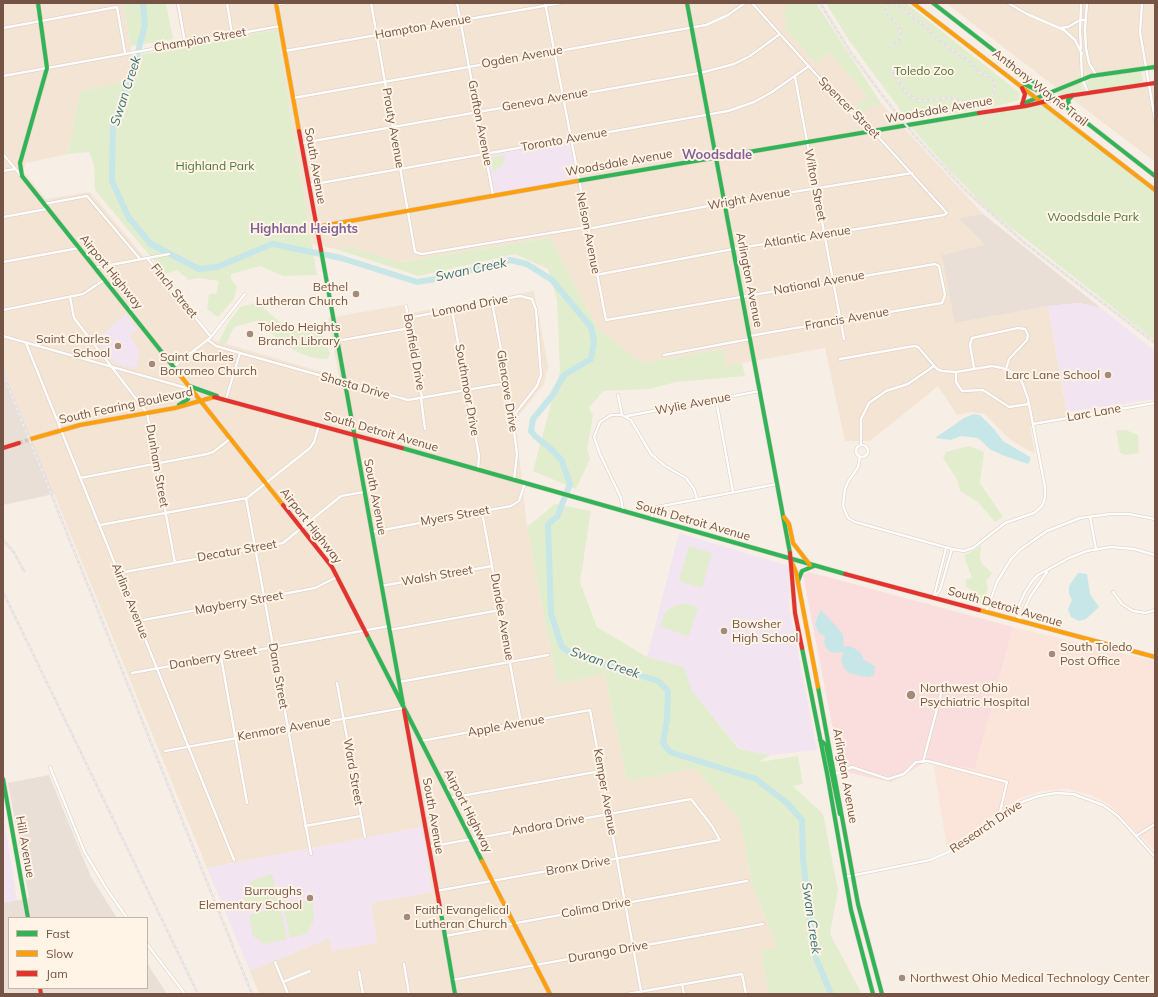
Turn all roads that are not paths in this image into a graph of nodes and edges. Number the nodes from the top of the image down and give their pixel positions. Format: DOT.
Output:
graph roads {
  1 [pos="38,3"];
  2 [pos="109,3"];
  3 [pos="178,3"];
  4 [pos="227,3"];
  5 [pos="286,3"];
  6 [pos="371,3"];
  7 [pos="457,3"];
  8 [pos="561,3"];
  9 [pos="687,3"];
  10 [pos="745,3"];
  11 [pos="752,3"];
  12 [pos="913,3"];
  13 [pos="932,3"];
  14 [pos="1008,3"];
  15 [pos="1081,3"];
  16 [pos="1087,3"];
  17 [pos="1142,3"];
  18 [pos="276,4"];
  19 [pos="546,4"];
  20 [pos="110,8"];
  21 [pos="460,20"];
  22 [pos="1080,20"];
  23 [pos="1085,20"];
  24 [pos="41,21"];
  25 [pos="280,26"];
  26 [pos="3,28"];
  27 [pos="692,28"];
  28 [pos="1060,28"];
  29 [pos="232,34"];
  30 [pos="780,34"];
  31 [pos="377,35"];
  32 [pos="185,43"];
  33 [pos="285,51"];
  34 [pos="554,52"];
  35 [pos="125,53"];
  36 [pos="1082,55"];
  37 [pos="1087,56"];
  38 [pos="469,66"];
  39 [pos="809,66"];
  40 [pos="995,66"];
  41 [pos="1155,67"];
  42 [pos="47,68"];
  43 [pos="1146,68"];
  44 [pos="700,74"];
  45 [pos="3,76"];
  46 [pos="1096,76"];
  47 [pos="795,77"];
  48 [pos="1082,79"];
  49 [pos="385,81"];
  50 [pos="1155,83"];
  51 [pos="1148,84"];
  52 [pos="1020,85"];
  53 [pos="1089,93"];
  54 [pos="1046,94"];
  55 [pos="1073,95"];
  56 [pos="563,97"];
  57 [pos="1036,97"];
  58 [pos="293,98"];
  59 [pos="1057,100"];
  60 [pos="1043,103"];
  61 [pos="1021,105"];
  62 [pos="1070,110"];
  63 [pos="478,112"];
  64 [pos="708,116"];
  65 [pos="1155,120"];
  66 [pos="393,126"];
  67 [pos="873,131"];
  68 [pos="571,139"];
  69 [pos="808,142"];
  70 [pos="301,143"];
  71 [pos="3,154"];
  72 [pos="485,154"];
  73 [pos="716,157"];
  74 [pos="400,168"];
  75 [pos="15,169"];
  76 [pos="3,171"];
  77 [pos="912,173"];
  78 [pos="1155,176"];
  79 [pos="23,178"];
  80 [pos="578,181"];
  81 [pos="308,185"];
  82 [pos="816,188"];
  83 [pos="1155,190"];
  84 [pos="493,195"];
  85 [pos="724,203"];
  86 [pos="43,204"];
  87 [pos="47,209"];
  88 [pos="408,210"];
  89 [pos="947,213"];
  90 [pos="3,217"];
  91 [pos="316,227"];
  92 [pos="587,228"];
  93 [pos="825,235"];
  94 [pos="79,248"];
  95 [pos="733,249"];
  96 [pos="415,252"];
  97 [pos="168,254"];
  98 [pos="147,258"];
  99 [pos="140,259"];
  100 [pos="3,262"];
  101 [pos="94,268"];
  102 [pos="596,275"];
  103 [pos="104,280"];
  104 [pos="834,281"];
  105 [pos="245,294"];
  106 [pos="742,296"];
  107 [pos="70,297"];
  108 [pos="944,300"];
  109 [pos="492,302"];
  110 [pos="406,306"];
  111 [pos="3,310"];
  112 [pos="452,310"];
  113 [pos="408,318"];
  114 [pos="606,320"];
  115 [pos="841,320"];
  116 [pos="410,328"];
  117 [pos="3,336"];
  118 [pos="211,337"];
  119 [pos="749,338"];
  120 [pos="208,340"];
  121 [pos="844,340"];
  122 [pos="336,341"];
  123 [pos="26,343"];
  124 [pos="240,354"];
  125 [pos="664,355"];
  126 [pos="840,359"];
  127 [pos="934,366"];
  128 [pos="113,367"];
  129 [pos="173,367"];
  130 [pos="974,368"];
  131 [pos="1006,369"];
  132 [pos="956,372"];
  133 [pos="507,382"];
  134 [pos="344,383"];
  135 [pos="189,388"];
  136 [pos="467,390"];
  137 [pos="760,392"];
  138 [pos="618,396"];
  139 [pos="219,397"];
  140 [pos="421,398"];
  141 [pos="226,399"];
  142 [pos="716,400"];
  143 [pos="200,401"];
  144 [pos="1155,403"];
  145 [pos="1029,404"];
  146 [pos="175,408"];
  147 [pos="148,413"];
  148 [pos="622,415"];
  149 [pos="626,416"];
  150 [pos="511,419"];
  151 [pos="1033,424"];
  152 [pos="319,425"];
  153 [pos="425,429"];
  154 [pos="61,430"];
  155 [pos="353,435"];
  156 [pos="31,439"];
  157 [pos="230,439"];
  158 [pos="19,443"];
  159 [pos="861,445"];
  160 [pos="3,448"];
  161 [pos="860,457"];
  162 [pos="157,464"];
  163 [pos="478,470"];
  164 [pos="80,478"];
  165 [pos="514,480"];
  166 [pos="525,483"];
  167 [pos="266,484"];
  168 [pos="777,484"];
  169 [pos="364,492"];
  170 [pos="733,492"];
  171 [pos="246,498"];
  172 [pos="697,499"];
  173 [pos="623,511"];
  174 [pos="482,512"];
  175 [pos="166,513"];
  176 [pos="783,514"];
  177 [pos="1090,516"];
  178 [pos="651,519"];
  179 [pos="1155,519"];
  180 [pos="100,525"];
  181 [pos="302,528"];
  182 [pos="371,532"];
  183 [pos="255,548"];
  184 [pos="946,548"];
  185 [pos="952,549"];
  186 [pos="1096,549"];
  187 [pos="1155,554"];
  188 [pos="791,560"];
  189 [pos="175,563"];
  190 [pos="812,565"];
  191 [pos="492,566"];
  192 [pos="1047,572"];
  193 [pos="119,573"];
  194 [pos="337,578"];
  195 [pos="798,584"];
  196 [pos="381,586"];
  197 [pos="1113,592"];
  198 [pos="264,598"];
  199 [pos="934,598"];
  200 [pos="500,610"];
  201 [pos="1155,610"];
  202 [pos="986,612"];
  203 [pos="138,621"];
  204 [pos="1019,621"];
  205 [pos="389,628"];
  206 [pos="365,631"];
  207 [pos="273,647"];
  208 [pos="548,655"];
  209 [pos="221,657"];
  210 [pos="1155,657"];
  211 [pos="510,662"];
  212 [pos="157,668"];
  213 [pos="132,673"];
  214 [pos="399,682"];
  215 [pos="337,683"];
  216 [pos="943,686"];
  217 [pos="403,708"];
  218 [pos="590,710"];
  219 [pos="343,719"];
  220 [pos="521,723"];
  221 [pos="288,729"];
  222 [pos="236,738"];
  223 [pos="820,740"];
  224 [pos="421,741"];
  225 [pos="189,747"];
  226 [pos="165,751"];
  227 [pos="923,762"];
  228 [pos="50,767"];
  229 [pos="601,771"];
  230 [pos="835,774"];
  231 [pos="3,778"];
  232 [pos="450,798"];
  233 [pos="247,803"];
  234 [pos="609,814"];
  235 [pos="361,816"];
  236 [pos="999,817"];
  237 [pos="1155,824"];
  238 [pos="305,826"];
  239 [pos="845,830"];
  240 [pos="1136,836"];
  241 [pos="365,837"];
  242 [pos="471,838"];
  243 [pos="720,840"];
  244 [pos="428,847"];
  245 [pos="311,854"];
  246 [pos="1155,857"];
  247 [pos="616,859"];
  248 [pos="234,860"];
  249 [pos="853,875"];
  250 [pos="844,877"];
  251 [pos="492,881"];
  252 [pos="747,881"];
  253 [pos="436,891"];
  254 [pos="625,903"];
  255 [pos="28,917"];
  256 [pos="127,917"];
  257 [pos="514,923"];
  258 [pos="764,924"];
  259 [pos="445,936"];
  260 [pos="148,945"];
  261 [pos="633,948"];
  262 [pos="275,962"];
  263 [pos="404,964"];
  264 [pos="535,965"];
  265 [pos="310,971"];
  266 [pos="359,972"];
  267 [pos="452,980"];
  268 [pos="283,982"];
  269 [pos="682,984"];
  270 [pos="641,992"];
  271 [pos="185,994"];
  272 [pos="288,994"];
  273 [pos="363,994"];
  274 [pos="409,994"];
  275 [pos="455,994"];
  276 [pos="550,994"];
  277 [pos="627,994"];
  278 [pos="684,994"];
  279 [pos="746,994"];
  280 [pos="873,994"];
  281 [pos="882,994"];
  1 -- 24 [label="main road"];
  2 -- 20 [label="street"];
  3 -- 32 [label="street"];
  4 -- 29 [label="street"];
  5 -- 18 [label="street"];
  6 -- 31 [label="street, Prouty Avenue"];
  7 -- 21 [label="street, Grafton Avenue"];
  8 -- 19 [label="street, Hampton Avenue"];
  9 -- 27 [label="main road, Arlington Avenue"];
  10 -- 27 [label="street, Ogden Avenue"];
  11 -- 30 [label="street, Spencer Street"];
  12 -- 40 [label="main road, Anthony Wayne Trail"];
  13 -- 54 [label="main road, Anthony Wayne Trail"];
  14 -- 28 [label="street"];
  15 -- 22 [label="street"];
  16 -- 23 [label="street"];
  17 -- 43 [label="street"];
  18 -- 25 [label="main road, South Avenue"];
  19 -- 21 [label="street, Hampton Avenue"];
  19 -- 34 [label="street, Nelson Avenue"];
  20 -- 24 [label="street"];
  20 -- 35 [label="street"];
  21 -- 31 [label="street, Hampton Avenue"];
  21 -- 38 [label="street, Grafton Avenue"];
  22 -- 23 [label="street"];
  22 -- 28 [label="street"];
  22 -- 36 [label="street"];
  23 -- 37 [label="street"];
  24 -- 26 [label="street"];
  24 -- 42 [label="main road"];
  25 -- 29 [label="street, Champion Street"];
  25 -- 33 [label="main road, South Avenue"];
  27 -- 34 [label="street, Ogden Avenue"];
  27 -- 44 [label="main road, Arlington Avenue"];
  28 -- 36 [label="street"];
  29 -- 32 [label="street, Champion Street"];
  30 -- 39 [label="street, Spencer Street"];
  30 -- 44 [label="street, Geneva Avenue"];
  31 -- 33 [label="street, Hampton Avenue"];
  31 -- 49 [label="street, Prouty Avenue"];
  32 -- 35 [label="street, Champion Street"];
  33 -- 58 [label="main road, South Avenue"];
  34 -- 38 [label="street, Ogden Avenue"];
  34 -- 56 [label="street, Nelson Avenue"];
  35 -- 42 [label="street, Champion Street"];
  36 -- 37 [label="street"];
  36 -- 48 [label="street"];
  37 -- 46 [label="street"];
  38 -- 49 [label="street, Ogden Avenue"];
  38 -- 63 [label="street, Grafton Avenue"];
  39 -- 47 [label="street, Toronto Avenue"];
  39 -- 67 [label="street, Spencer Street"];
  40 -- 52 [label="main road, Anthony Wayne Trail"];
  40 -- 54 [label="main road"];
  41 -- 43 [label="main road, Woodsdale Avenue"];
  42 -- 45 [label="street, Champion Street"];
  42 -- 79 [label="main road"];
  43 -- 46 [label="main road, Woodsdale Avenue"];
  43 -- 51 [label="street"];
  44 -- 56 [label="street, Geneva Avenue"];
  44 -- 64 [label="main road, Arlington Avenue"];
  46 -- 48 [label="main road, Woodsdale Avenue"];
  47 -- 64 [label="street, Toronto Avenue"];
  47 -- 69 [label="street, Wilton Street"];
  48 -- 53 [label="street"];
  48 -- 54 [label="main road, Woodsdale Avenue"];
  49 -- 58 [label="street, Ogden Avenue"];
  49 -- 66 [label="street, Prouty Avenue"];
  50 -- 51 [label="main road, Woodsdale Avenue"];
  51 -- 53 [label="main road, Woodsdale Avenue"];
  51 -- 65 [label="street"];
  52 -- 57 [label="main road, Anthony Wayne Trail"];
  52 -- 61 [label="main road"];
  53 -- 55 [label="main road, Woodsdale Avenue"];
  54 -- 57 [label="main road, Woodsdale Avenue"];
  54 -- 59 [label="main road, Anthony Wayne Trail"];
  55 -- 59 [label="main road, Woodsdale Avenue"];
  55 -- 62 [label="main road"];
  56 -- 63 [label="street, Geneva Avenue"];
  56 -- 68 [label="street, Nelson Avenue"];
  57 -- 60 [label="main road, Anthony Wayne Trail"];
  57 -- 61 [label="main road, Woodsdale Avenue"];
  58 -- 70 [label="main road, South Avenue"];
  59 -- 60 [label="main road, Woodsdale Avenue"];
  59 -- 62 [label="main road, Anthony Wayne Trail"];
  60 -- 61 [label="main road, Woodsdale Avenue"];
  60 -- 83 [label="main road, Anthony Wayne Trail"];
  61 -- 67 [label="main road, Woodsdale Avenue"];
  62 -- 78 [label="main road, Anthony Wayne Trail"];
  63 -- 66 [label="street, Geneva Avenue"];
  63 -- 72 [label="street, Grafton Avenue"];
  64 -- 68 [label="street, Toronto Avenue"];
  64 -- 73 [label="main road, Arlington Avenue"];
  66 -- 70 [label="street, Geneva Avenue"];
  66 -- 74 [label="street, Prouty Avenue"];
  67 -- 69 [label="main road, Woodsdale Avenue"];
  67 -- 77 [label="street, Spencer Street"];
  68 -- 72 [label="street, Toronto Avenue"];
  68 -- 80 [label="street, Nelson Avenue"];
  69 -- 73 [label="main road, Woodsdale Avenue"];
  69 -- 82 [label="street, Wilton Street"];
  70 -- 81 [label="main road, South Avenue"];
  71 -- 75 [label="street"];
  72 -- 74 [label="street, Toronto Avenue"];
  72 -- 84 [label="street, Grafton Avenue"];
  73 -- 80 [label="main road, Woodsdale Avenue"];
  73 -- 85 [label="main road, Arlington Avenue"];
  74 -- 81 [label="street, Toronto Avenue"];
  74 -- 88 [label="street, Prouty Avenue"];
  75 -- 76 [label="street"];
  75 -- 79 [label="street"];
  77 -- 82 [label="street, Wright Avenue"];
  77 -- 89 [label="street, Spencer Street"];
  79 -- 86 [label="main road, Airport Highway"];
  80 -- 84 [label="main road, Woodsdale Avenue"];
  80 -- 92 [label="street, Nelson Avenue"];
  81 -- 91 [label="main road, South Avenue"];
  82 -- 85 [label="street, Wright Avenue"];
  82 -- 93 [label="street, Wilton Street"];
  84 -- 88 [label="main road, Woodsdale Avenue"];
  85 -- 92 [label="street, Wright Avenue"];
  85 -- 95 [label="main road, Arlington Avenue"];
  86 -- 87 [label="main road, Airport Highway"];
  86 -- 99 [label="street, Finch Street"];
  87 -- 90 [label="street"];
  87 -- 94 [label="main road, Airport Highway"];
  88 -- 91 [label="main road, Woodsdale Avenue"];
  88 -- 96 [label="street, Prouty Avenue"];
  89 -- 93 [label="street, Atlantic Avenue"];
  91 -- 122 [label="main road, South Avenue"];
  92 -- 96 [label="street, Wright Avenue"];
  92 -- 102 [label="street, Nelson Avenue"];
  93 -- 95 [label="street, Atlantic Avenue"];
  93 -- 104 [label="street, Wilton Street"];
  94 -- 100 [label="street"];
  94 -- 101 [label="main road, Airport Highway"];
  95 -- 102 [label="street, Atlantic Avenue"];
  95 -- 106 [label="main road, Arlington Avenue"];
  97 -- 98 [label="street"];
  98 -- 99 [label="street, Finch Street"];
  98 -- 118 [label="street, Finch Street"];
  99 -- 101 [label="street"];
  101 -- 103 [label="main road, Airport Highway"];
  102 -- 114 [label="street, Nelson Avenue"];
  103 -- 107 [label="street"];
  103 -- 129 [label="main road, Airport Highway"];
  104 -- 106 [label="street, National Avenue"];
  104 -- 108 [label="street, National Avenue"];
  104 -- 115 [label="street, Wilton Street"];
  105 -- 118 [label="street"];
  106 -- 114 [label="street, National Avenue"];
  106 -- 119 [label="main road, Arlington Avenue"];
  107 -- 111 [label="street"];
  107 -- 128 [label="street, Dunham Street"];
  108 -- 115 [label="street, Francis Avenue"];
  109 -- 112 [label="street, Lomond Drive"];
  109 -- 133 [label="street, Glencove Drive"];
  109 -- 150 [label="street, Lomond Drive"];
  110 -- 113 [label="street, Bonfield Drive"];
  112 -- 113 [label="street, Lomond Drive"];
  112 -- 136 [label="street, Southmoor Drive"];
  113 -- 116 [label="street, Bonfield Drive"];
  115 -- 119 [label="street, Francis Avenue"];
  115 -- 121 [label="street, Wilton Street"];
  116 -- 122 [label="street"];
  116 -- 140 [label="street, Bonfield Drive"];
  117 -- 123 [label="street"];
  118 -- 120 [label="street"];
  119 -- 125 [label="street, Francis Avenue"];
  119 -- 137 [label="main road, Arlington Avenue"];
  120 -- 124 [label="street, Shasta Drive"];
  120 -- 129 [label="street"];
  122 -- 134 [label="main road, South Avenue"];
  123 -- 128 [label="street"];
  123 -- 154 [label="street, Airline Avenue"];
  124 -- 134 [label="street, Shasta Drive"];
  124 -- 141 [label="street"];
  126 -- 127 [label="street"];
  127 -- 132 [label="street"];
  127 -- 159 [label="street"];
  128 -- 135 [label="street"];
  128 -- 147 [label="street, Dunham Street"];
  129 -- 135 [label="main road, Airport Highway"];
  130 -- 131 [label="street"];
  130 -- 131 [label="street"];
  130 -- 132 [label="street"];
  131 -- 145 [label="street"];
  132 -- 145 [label="street"];
  133 -- 136 [label="street, Shasta Drive"];
  133 -- 150 [label="street, Glencove Drive"];
  134 -- 140 [label="street, Shasta Drive"];
  134 -- 155 [label="main road, South Avenue"];
  135 -- 139 [label="main road"];
  135 -- 143 [label="main road, Airport Highway"];
  135 -- 146 [label="main road"];
  136 -- 140 [label="street, Shasta Drive"];
  136 -- 163 [label="street, Southmoor Drive"];
  137 -- 142 [label="street, Wylie Avenue"];
  137 -- 168 [label="main road, Arlington Avenue"];
  138 -- 148 [label="street"];
  139 -- 141 [label="main road, South Fearing Boulevard"];
  139 -- 143 [label="main road, South Fearing Boulevard"];
  140 -- 153 [label="street, Bonfield Drive"];
  141 -- 152 [label="main road, South Detroit Avenue"];
  142 -- 149 [label="street, Wylie Avenue"];
  142 -- 170 [label="street"];
  143 -- 146 [label="main road, South Fearing Boulevard"];
  143 -- 157 [label="main road, Airport Highway"];
  144 -- 151 [label="street, Larc Lane"];
  145 -- 151 [label="street"];
  146 -- 147 [label="main road, South Fearing Boulevard"];
  147 -- 154 [label="main road, South Fearing Boulevard"];
  147 -- 162 [label="street, Dunham Street"];
  148 -- 149 [label="street"];
  148 -- 173 [label="street"];
  149 -- 172 [label="street"];
  150 -- 165 [label="street, Glencove Drive"];
  151 -- 185 [label="street"];
  152 -- 155 [label="main road, South Detroit Avenue"];
  152 -- 167 [label="street"];
  154 -- 156 [label="main road, South Fearing Boulevard"];
  154 -- 164 [label="street, Airline Avenue"];
  155 -- 163 [label="main road, South Detroit Avenue"];
  155 -- 169 [label="main road, South Avenue"];
  157 -- 162 [label="street"];
  157 -- 167 [label="main road, Airport Highway"];
  158 -- 160 [label="main road"];
  159 -- 161 [label="street"];
  159 -- 161 [label="street"];
  161 -- 184 [label="street"];
  162 -- 164 [label="street"];
  162 -- 175 [label="street, Dunham Street"];
  163 -- 165 [label="main road, South Detroit Avenue"];
  164 -- 180 [label="street, Airline Avenue"];
  165 -- 166 [label="main road, South Detroit Avenue"];
  166 -- 173 [label="main road, South Detroit Avenue"];
  166 -- 174 [label="street, Myers Street"];
  167 -- 171 [label="street"];
  167 -- 181 [label="main road, Airport Highway"];
  168 -- 170 [label="street"];
  168 -- 176 [label="main road, Arlington Avenue"];
  169 -- 181 [label="street, Decatur Street"];
  169 -- 182 [label="main road, South Avenue"];
  170 -- 172 [label="street"];
  171 -- 175 [label="street"];
  171 -- 183 [label="street, Dana Street"];
  172 -- 178 [label="street"];
  173 -- 178 [label="main road, South Detroit Avenue"];
  174 -- 182 [label="street, Myers Street"];
  174 -- 191 [label="street, Dundee Avenue"];
  175 -- 180 [label="street"];
  175 -- 189 [label="street, Dunham Street"];
  176 -- 188 [label="main road, Arlington Avenue"];
  176 -- 190 [label="main road"];
  177 -- 179 [label="street"];
  177 -- 186 [label="street"];
  177 -- 202 [label="street"];
  178 -- 188 [label="main road, South Detroit Avenue"];
  180 -- 193 [label="street, Airline Avenue"];
  181 -- 183 [label="street, Decatur Street"];
  181 -- 194 [label="main road, Airport Highway"];
  182 -- 196 [label="main road, South Avenue"];
  183 -- 189 [label="street, Decatur Street"];
  183 -- 198 [label="street, Dana Street"];
  184 -- 185 [label="street"];
  184 -- 199 [label="street"];
  185 -- 199 [label="street"];
  186 -- 187 [label="street"];
  186 -- 192 [label="street"];
  188 -- 190 [label="main road, South Detroit Avenue"];
  188 -- 195 [label="main road, Arlington Avenue"];
  188 -- 223 [label="main road, Arlington Avenue"];
  189 -- 193 [label="street, Decatur Street"];
  190 -- 195 [label="main road"];
  190 -- 199 [label="main road, South Detroit Avenue"];
  191 -- 196 [label="street, Walsh Street"];
  191 -- 200 [label="street, Dundee Avenue"];
  192 -- 204 [label="street"];
  192 -- 204 [label="street"];
  193 -- 203 [label="street, Airline Avenue"];
  194 -- 198 [label="street, Mayberry Street"];
  194 -- 206 [label="main road, Airport Highway"];
  195 -- 230 [label="main road, Arlington Avenue"];
  196 -- 205 [label="main road, South Avenue"];
  197 -- 201 [label="street"];
  198 -- 203 [label="street, Mayberry Street"];
  198 -- 207 [label="street, Dana Street"];
  199 -- 202 [label="main road, South Detroit Avenue"];
  200 -- 205 [label="street, Danberry Street"];
  200 -- 211 [label="street, Dundee Avenue"];
  202 -- 204 [label="main road, South Detroit Avenue"];
  203 -- 212 [label="street, Airline Avenue"];
  204 -- 210 [label="main road, South Detroit Avenue"];
  205 -- 206 [label="street, Danberry Street"];
  205 -- 214 [label="main road, South Avenue"];
  206 -- 207 [label="street, Danberry Street"];
  206 -- 217 [label="main road, Airport Highway"];
  207 -- 209 [label="street, Danberry Street"];
  207 -- 221 [label="street, Dana Street"];
  208 -- 211 [label="street"];
  209 -- 212 [label="street, Danberry Street"];
  209 -- 222 [label="street"];
  211 -- 214 [label="street"];
  211 -- 220 [label="street, Dundee Avenue"];
  212 -- 213 [label="street, Danberry Street"];
  212 -- 225 [label="street, Airline Avenue"];
  214 -- 217 [label="main road, South Avenue"];
  215 -- 219 [label="street, Ward Street"];
  216 -- 227 [label="street"];
  217 -- 219 [label="street, Kenmore Avenue"];
  217 -- 224 [label="main road, Airport Highway"];
  217 -- 244 [label="main road, South Avenue"];
  218 -- 220 [label="street, Apple Avenue"];
  218 -- 229 [label="street, Kemper Avenue"];
  219 -- 221 [label="street, Kenmore Avenue"];
  219 -- 235 [label="street, Ward Street"];
  220 -- 224 [label="street, Apple Avenue"];
  221 -- 222 [label="street, Kenmore Avenue"];
  221 -- 238 [label="street, Dana Street"];
  222 -- 225 [label="street, Kenmore Avenue"];
  222 -- 233 [label="street"];
  223 -- 239 [label="main road"];
  223 -- 250 [label="main road, Arlington Avenue"];
  224 -- 232 [label="main road, Airport Highway"];
  225 -- 226 [label="street, Kenmore Avenue"];
  225 -- 248 [label="street, Airline Avenue"];
  227 -- 230 [label="street"];
  227 -- 236 [label="street"];
  228 -- 256 [label="street"];
  229 -- 232 [label="street"];
  229 -- 234 [label="street, Kemper Avenue"];
  230 -- 239 [label="main road, Arlington Avenue"];
  231 -- 255 [label="main road, Hill Avenue"];
  232 -- 242 [label="main road, Airport Highway"];
  234 -- 242 [label="street, Andora Drive"];
  234 -- 243 [label="street, Andora Drive"];
  234 -- 247 [label="street, Kemper Avenue"];
  235 -- 238 [label="street"];
  235 -- 241 [label="street, Ward Street"];
  236 -- 240 [label="street, Research Drive"];
  236 -- 249 [label="street, Research Drive"];
  237 -- 240 [label="street"];
  238 -- 245 [label="street, Dana Street"];
  239 -- 249 [label="main road, Arlington Avenue"];
  240 -- 246 [label="street, Research Drive"];
  242 -- 244 [label="street, Andora Drive"];
  242 -- 251 [label="main road, Airport Highway"];
  243 -- 247 [label="street, Bronx Drive"];
  244 -- 253 [label="main road, South Avenue"];
  247 -- 251 [label="street, Bronx Drive"];
  247 -- 254 [label="street, Kemper Avenue"];
  249 -- 250 [label="street, Research Drive"];
  249 -- 281 [label="main road, Arlington Avenue"];
  250 -- 280 [label="main road, Arlington Avenue"];
  251 -- 253 [label="street, Bronx Drive"];
  251 -- 257 [label="main road, Airport Highway"];
  252 -- 254 [label="street, Colima Drive"];
  253 -- 259 [label="main road, South Avenue"];
  254 -- 257 [label="street, Colima Drive"];
  254 -- 261 [label="street, Kemper Avenue"];
  257 -- 259 [label="street, Colima Drive"];
  257 -- 264 [label="main road, Airport Highway"];
  258 -- 261 [label="street, Durango Drive"];
  259 -- 267 [label="main road, South Avenue"];
  260 -- 271 [label="street"];
  261 -- 264 [label="street, Durango Drive"];
  261 -- 270 [label="street, Kemper Avenue"];
  262 -- 268 [label="street"];
  263 -- 274 [label="street"];
  264 -- 267 [label="street, Durango Drive"];
  264 -- 276 [label="main road, Airport Highway"];
  265 -- 268 [label="street"];
  266 -- 273 [label="street"];
  267 -- 275 [label="main road, South Avenue"];
  268 -- 272 [label="street"];
  269 -- 270 [label="street"];
  269 -- 278 [label="street"];
  269 -- 279 [label="street"];
  270 -- 277 [label="street"];
}
